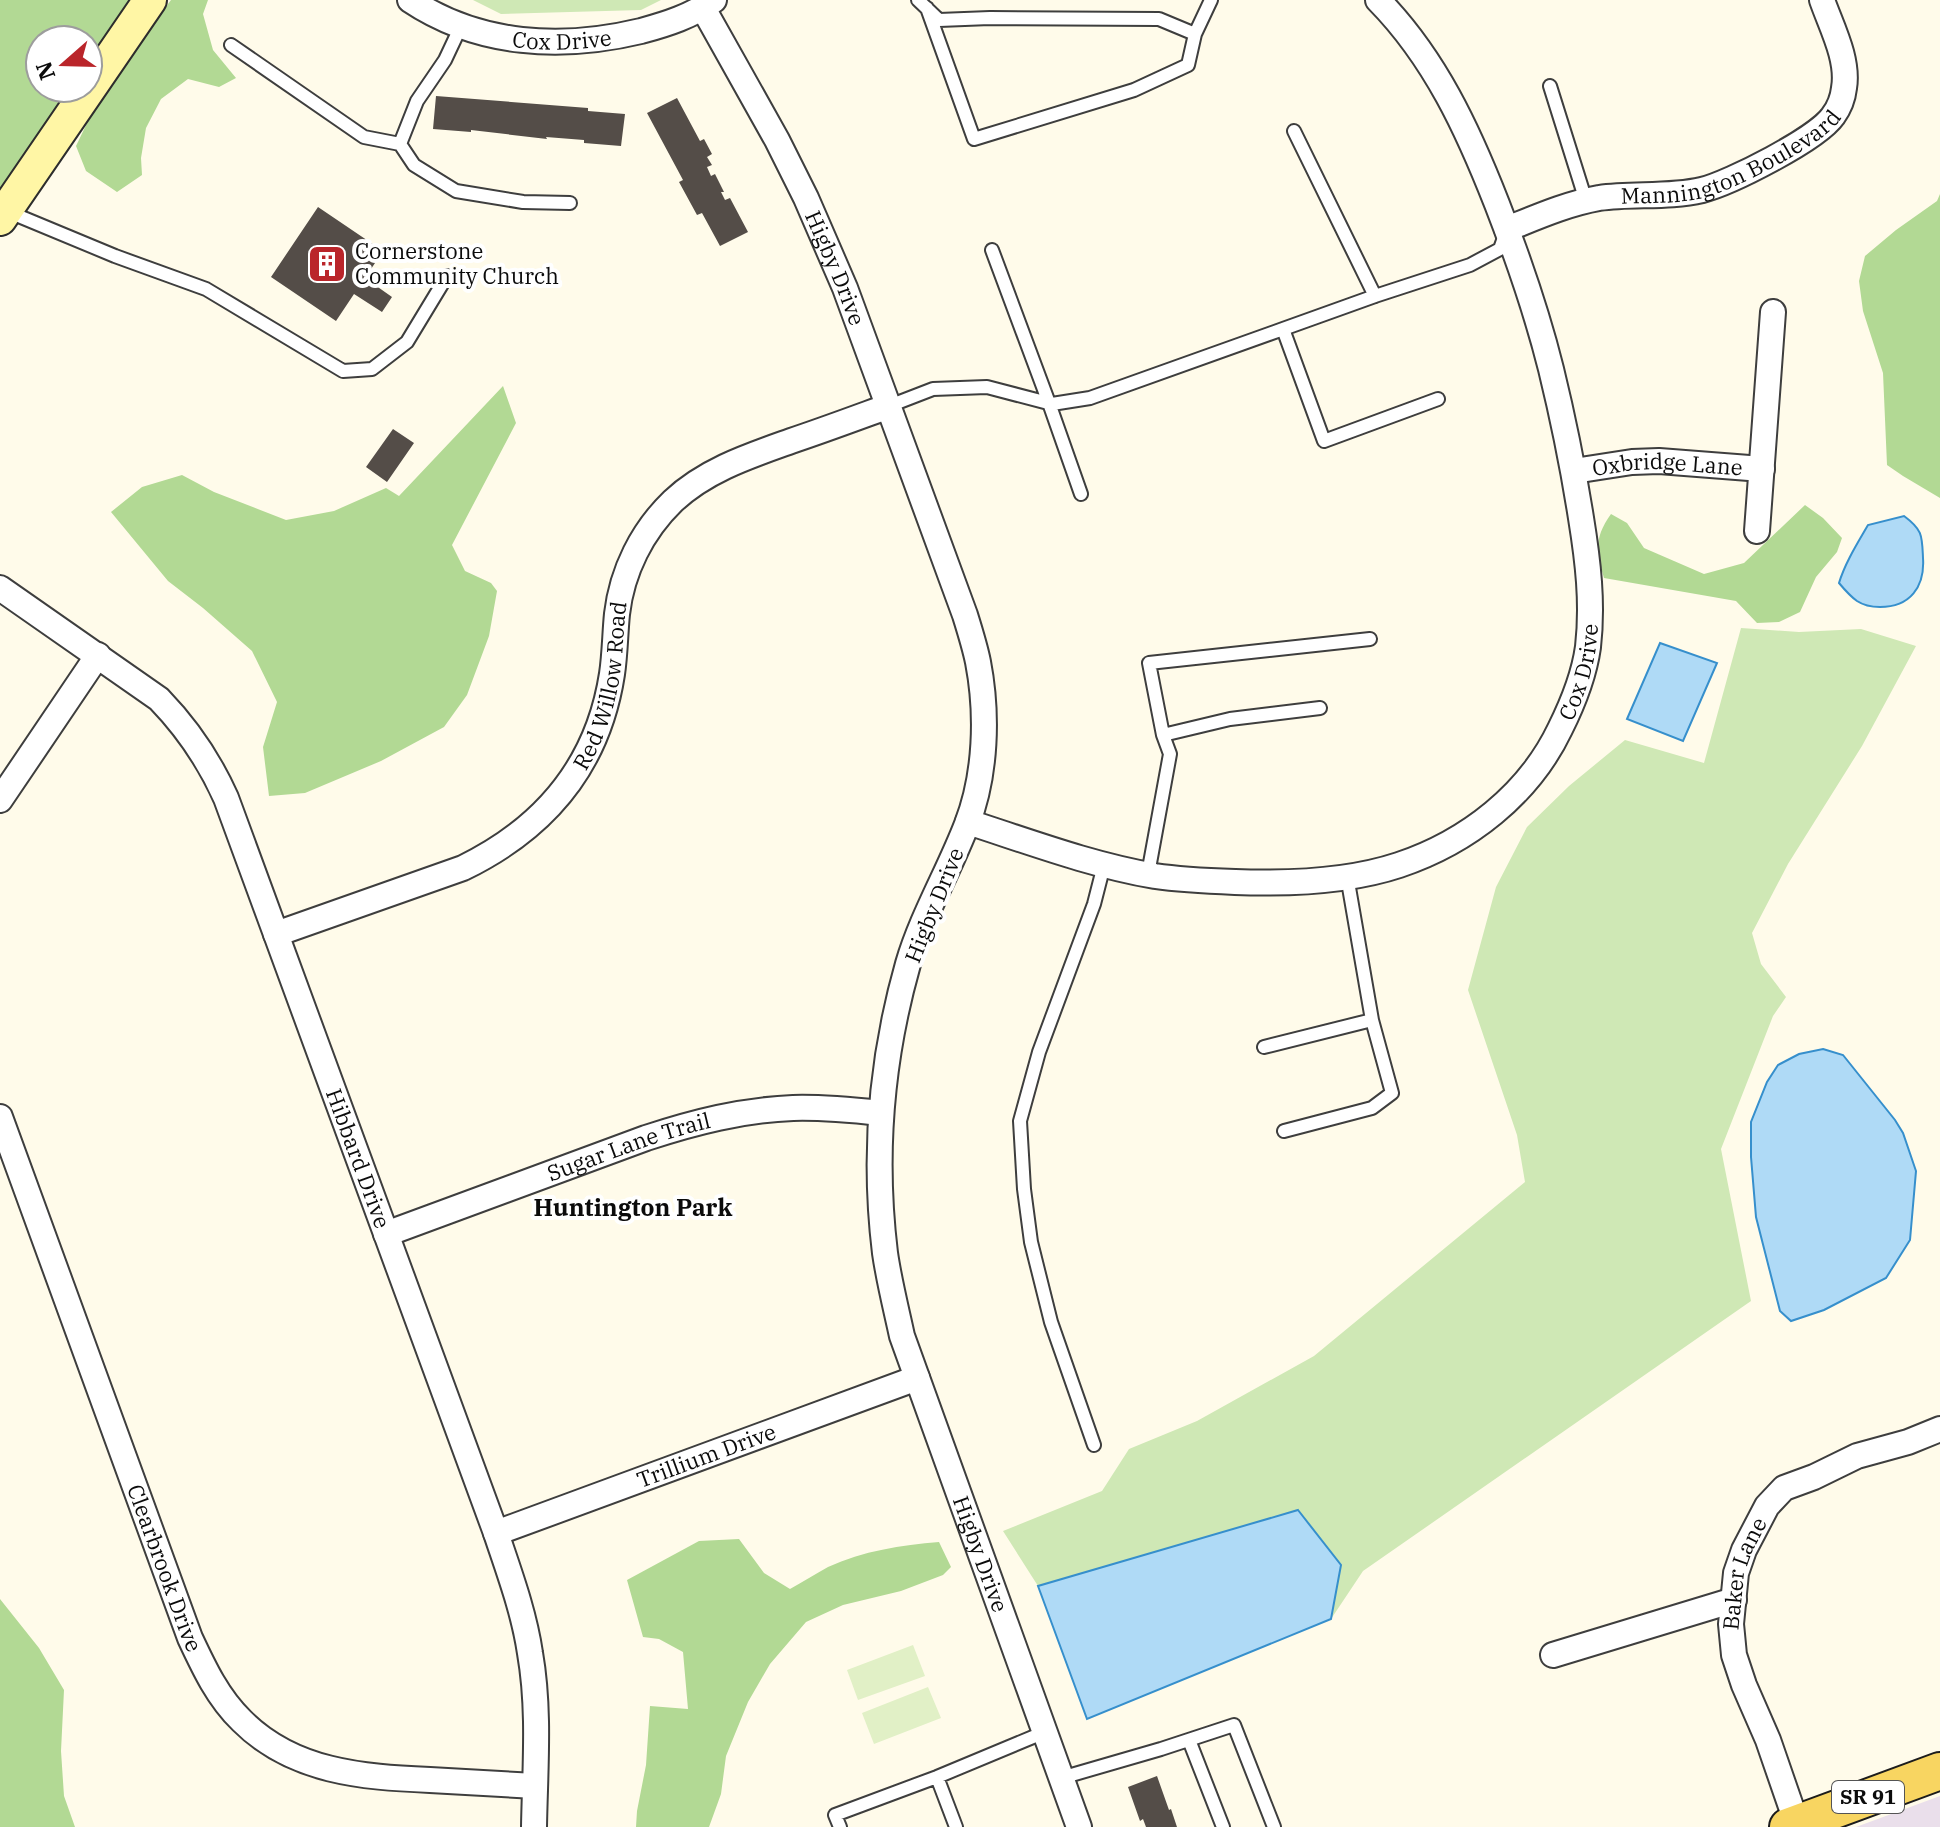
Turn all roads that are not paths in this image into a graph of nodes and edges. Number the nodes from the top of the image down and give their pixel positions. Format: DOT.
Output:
graph roads {
  1 [pos="150,0"];
  2 [pos="410,0"];
  3 [pos="1211,0"];
  4 [pos="1822,0"];
  5 [pos="1386,3"];
  6 [pos="708,4"];
  7 [pos="922,4"];
  8 [pos="461,26"];
  9 [pos="1195,34"];
  10 [pos="231,45"];
  11 [pos="1550,86"];
  12 [pos="1294,131"];
  13 [pos="400,144"];
  14 [pos="1586,201"];
  15 [pos="570,203"];
  16 [pos="3,215"];
  17 [pos="1507,229"];
  18 [pos="992,250"];
  19 [pos="447,276"];
  20 [pos="1375,296"];
  21 [pos="1773,312"];
  22 [pos="1283,329"];
  23 [pos="1438,399"];
  24 [pos="1049,403"];
  25 [pos="889,406"];
  26 [pos="1762,469"];
  27 [pos="1574,471"];
  28 [pos="1081,494"];
  29 [pos="1757,531"];
  30 [pos="0,588"];
  31 [pos="1370,639"];
  32 [pos="98,655"];
  33 [pos="1320,708"];
  34 [pos="1163,735"];
  35 [pos="0,800"];
  36 [pos="968,822"];
  37 [pos="1104,865"];
  38 [pos="1148,874"];
  39 [pos="1347,876"];
  40 [pos="276,934"];
  41 [pos="1372,1020"];
  42 [pos="1264,1047"];
  43 [pos="881,1113"];
  44 [pos="0,1117"];
  45 [pos="1284,1131"];
  46 [pos="386,1234"];
  47 [pos="917,1378"];
  48 [pos="1940,1429"];
  49 [pos="1094,1445"];
  50 [pos="496,1533"];
  51 [pos="1734,1600"];
  52 [pos="1553,1655"];
  53 [pos="1045,1732"];
  54 [pos="1189,1740"];
  55 [pos="1940,1771"];
  56 [pos="937,1777"];
  57 [pos="1061,1778"];
  58 [pos="535,1786"];
  59 [pos="1794,1826"];
  60 [pos="534,1827"];
  61 [pos="840,1827"];
  62 [pos="956,1827"];
  63 [pos="1079,1827"];
  64 [pos="1223,1827"];
  65 [pos="1274,1827"];
  1 -- 16 [label="main road"];
  2 -- 8 [label="street, Cox Drive"];
  3 -- 9 [label="lane"];
  4 -- 14 [label="street, Mannington Boulevard"];
  5 -- 17 [label="street, Cox Drive"];
  6 -- 8 [label="street, Cox Drive"];
  6 -- 25 [label="street, Higby Drive"];
  7 -- 9 [label="lane"];
  7 -- 9 [label="lane"];
  8 -- 13 [label="lane"];
  10 -- 13 [label="lane"];
  11 -- 14 [label="lane"];
  12 -- 20 [label="lane"];
  13 -- 15 [label="lane"];
  14 -- 17 [label="street, Mannington Boulevard"];
  16 -- 19 [label="lane"];
  17 -- 20 [label="lane"];
  17 -- 27 [label="street, Cox Drive"];
  18 -- 24 [label="lane"];
  20 -- 22 [label="lane"];
  21 -- 26 [label="street, Oxbridge Lane"];
  22 -- 23 [label="lane"];
  22 -- 24 [label="lane"];
  24 -- 25 [label="lane"];
  24 -- 28 [label="lane"];
  25 -- 36 [label="street, Higby Drive"];
  25 -- 40 [label="street, Red Willow Road"];
  26 -- 27 [label="street, Oxbridge Lane"];
  26 -- 29 [label="street, Oxbridge Lane"];
  27 -- 39 [label="street, Cox Drive"];
  30 -- 32 [label="street, Hibbard Drive"];
  31 -- 34 [label="lane"];
  32 -- 35 [label="street"];
  32 -- 40 [label="street, Hibbard Drive"];
  33 -- 34 [label="lane"];
  34 -- 38 [label="lane"];
  36 -- 37 [label="street, Cox Drive"];
  36 -- 43 [label="street, Higby Drive"];
  37 -- 38 [label="street, Cox Drive"];
  37 -- 49 [label="lane"];
  38 -- 39 [label="street, Cox Drive"];
  39 -- 41 [label="lane"];
  40 -- 46 [label="street, Hibbard Drive"];
  41 -- 42 [label="lane"];
  41 -- 45 [label="lane"];
  43 -- 46 [label="street, Sugar Lane Trail"];
  43 -- 47 [label="street, Higby Drive"];
  44 -- 58 [label="street, Clearbrook Drive"];
  46 -- 50 [label="street, Hibbard Drive"];
  47 -- 50 [label="street, Trillium Drive"];
  47 -- 53 [label="street, Higby Drive"];
  48 -- 51 [label="street, Baker Lane"];
  50 -- 58 [label="street, Hibbard Drive"];
  51 -- 52 [label="street"];
  51 -- 59 [label="street, Baker Lane"];
  53 -- 56 [label="lane"];
  53 -- 57 [label="street, Higby Drive"];
  54 -- 57 [label="lane"];
  54 -- 64 [label="lane"];
  54 -- 65 [label="lane"];
  55 -- 59 [label="main road, SR 91"];
  56 -- 61 [label="lane"];
  56 -- 62 [label="lane"];
  57 -- 63 [label="street, Higby Drive"];
  58 -- 60 [label="street, Hibbard Drive"];
}
